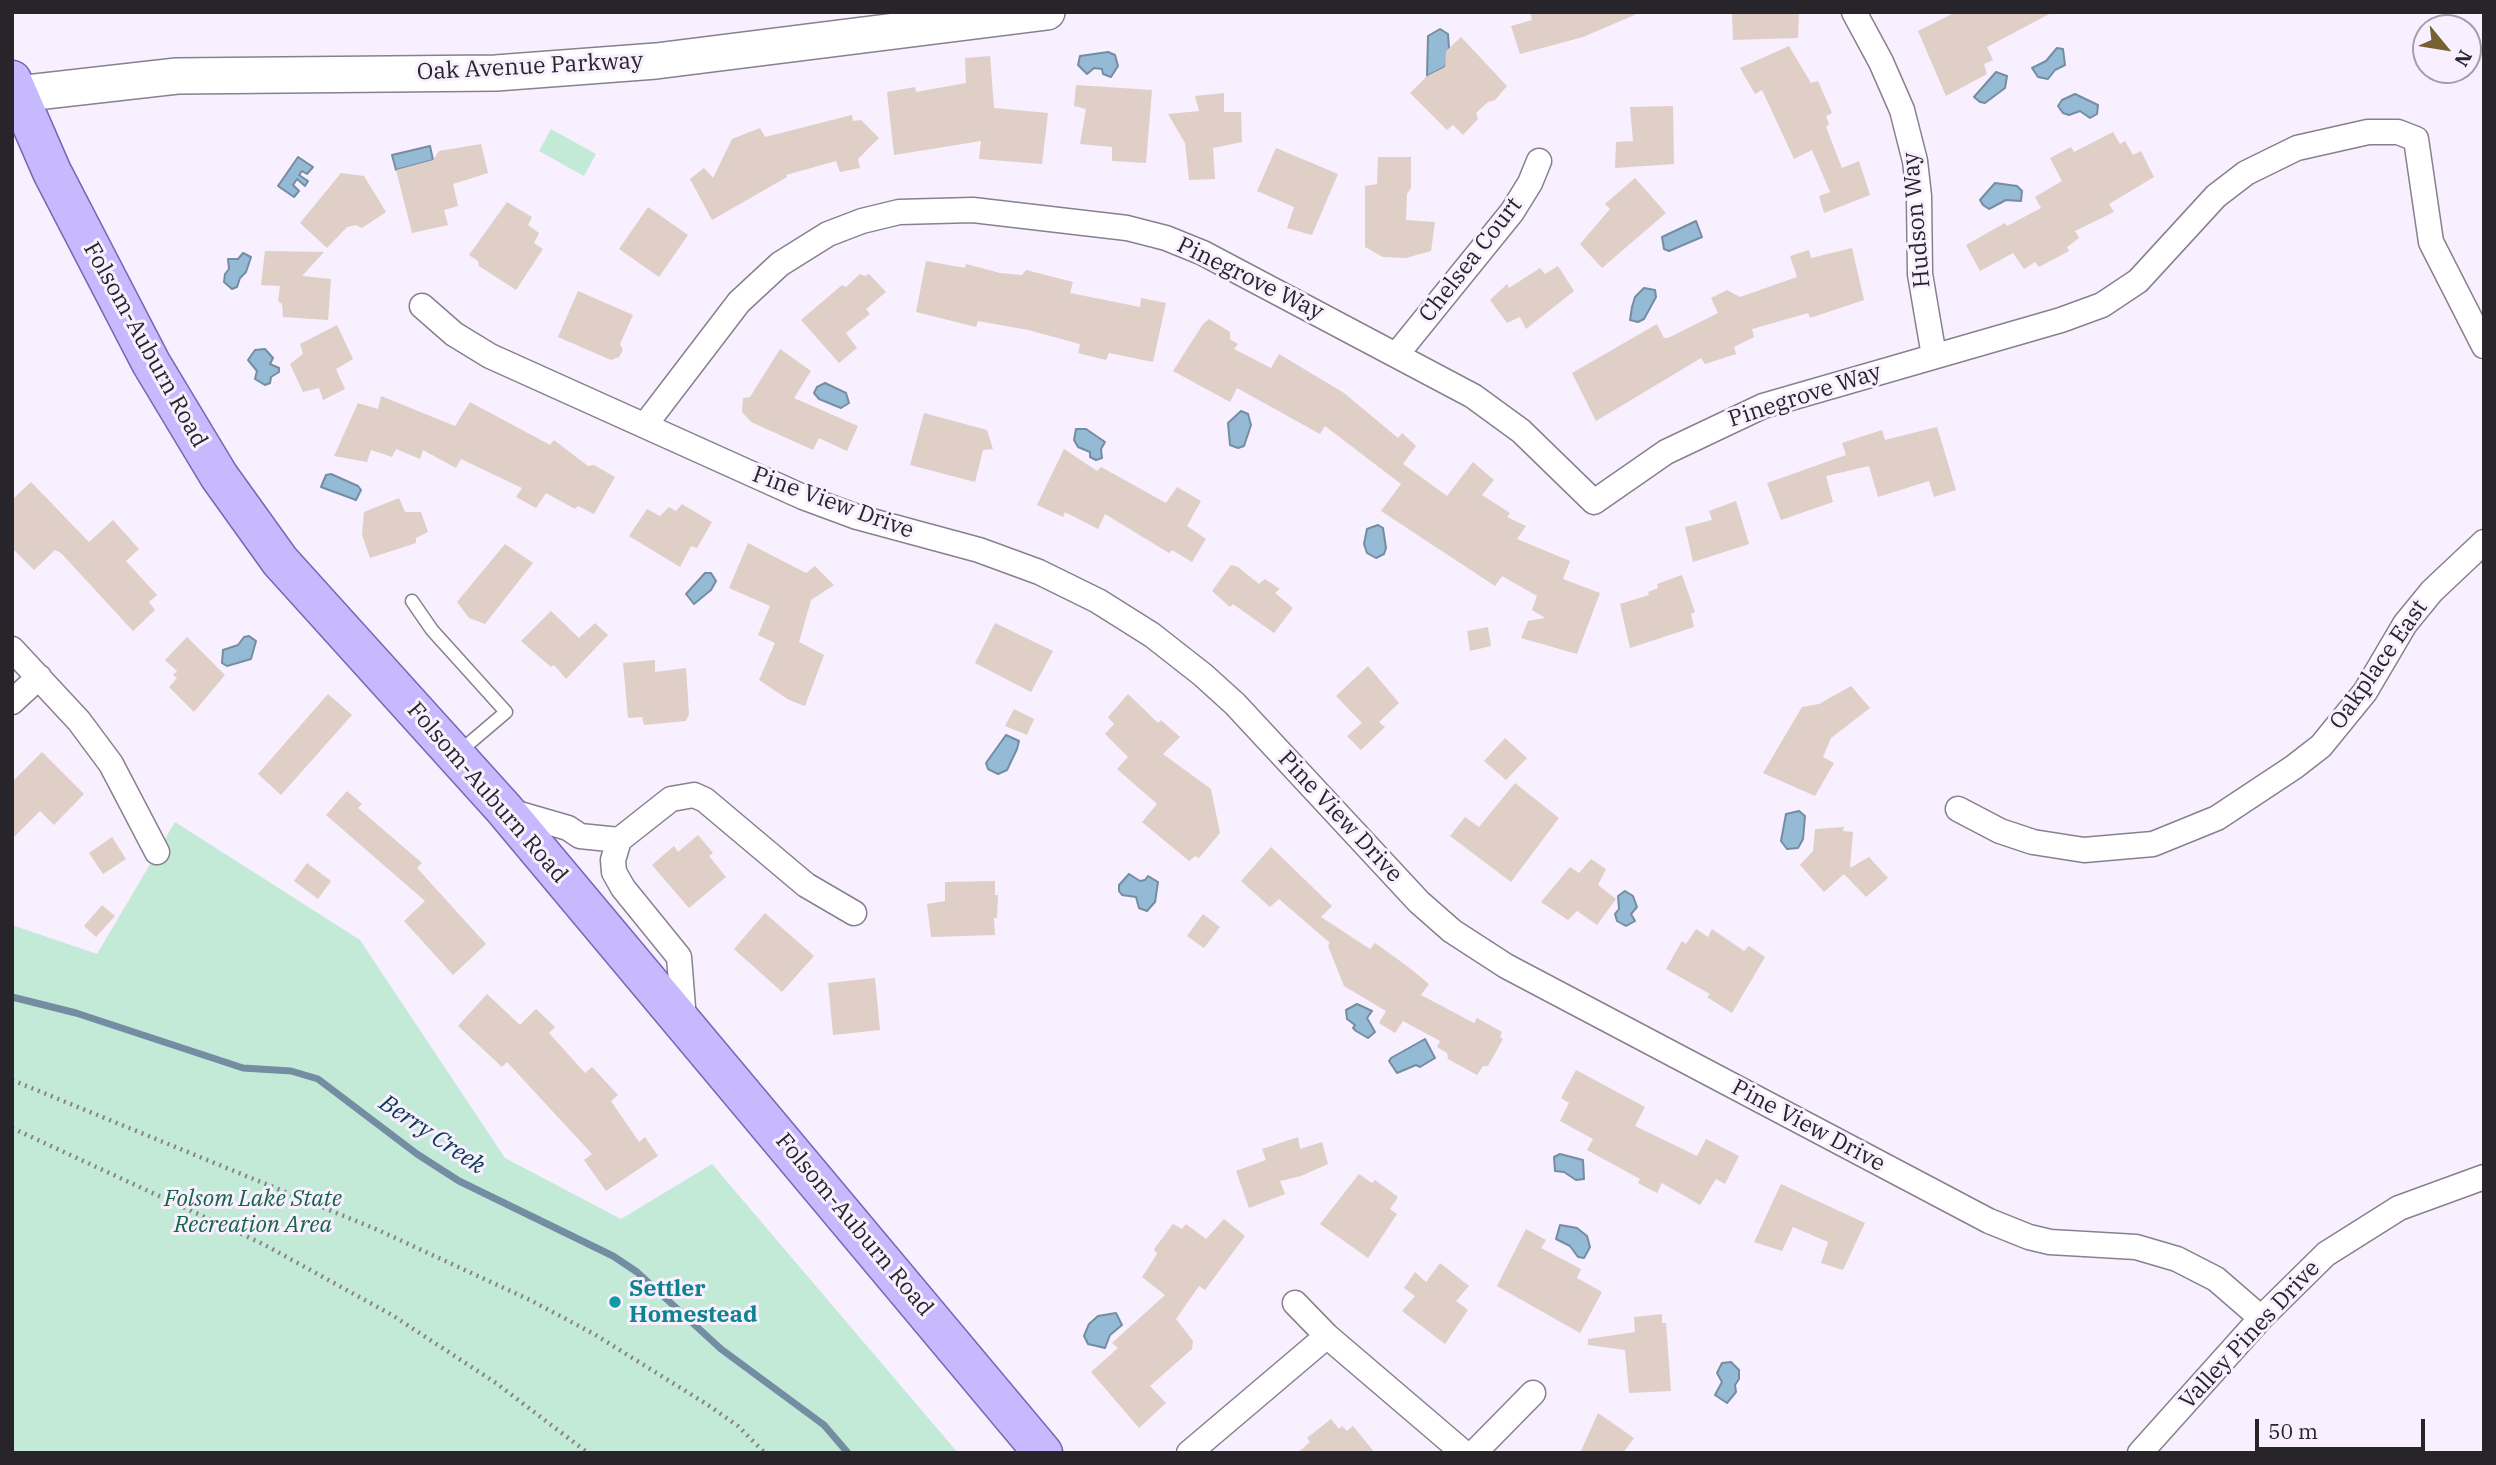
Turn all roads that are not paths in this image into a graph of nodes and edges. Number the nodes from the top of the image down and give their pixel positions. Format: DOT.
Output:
graph roads {
  1 [pos="1047,12"];
  2 [pos="1854,12"];
  3 [pos="14,90"];
  4 [pos="1539,161"];
  5 [pos="422,306"];
  6 [pos="2481,340"];
  7 [pos="1397,354"];
  8 [pos="1934,356"];
  9 [pos="645,425"];
  10 [pos="2484,542"];
  11 [pos="412,601"];
  12 [pos="12,649"];
  13 [pos="39,677"];
  14 [pos="12,702"];
  15 [pos="457,754"];
  16 [pos="504,809"];
  17 [pos="1958,809"];
  18 [pos="619,840"];
  19 [pos="158,852"];
  20 [pos="854,913"];
  21 [pos="684,1020"];
  22 [pos="2484,1177"];
  23 [pos="1295,1303"];
  24 [pos="2261,1318"];
  25 [pos="1326,1336"];
  26 [pos="1533,1393"];
  27 [pos="1043,1453"];
  28 [pos="1189,1453"];
  29 [pos="1464,1453"];
  30 [pos="1474,1453"];
  31 [pos="2140,1453"];
  1 -- 3 [label="main road, Oak Avenue Parkway"];
  2 -- 8 [label="street, Hudson Way"];
  3 -- 15 [label="main road, Folsom-Auburn Road"];
  4 -- 7 [label="street, Chelsea Court"];
  5 -- 9 [label="street, Pine View Drive"];
  6 -- 8 [label="street, Pinegrove Way"];
  7 -- 8 [label="street, Pinegrove Way"];
  7 -- 9 [label="street, Pinegrove Way"];
  9 -- 24 [label="street, Pine View Drive"];
  10 -- 17 [label="street, Oakplace East"];
  11 -- 15 [label="lane"];
  12 -- 13 [label="street"];
  13 -- 14 [label="street"];
  13 -- 19 [label="street"];
  15 -- 16 [label="main road, Folsom-Auburn Road"];
  16 -- 18 [label="street"];
  16 -- 21 [label="main road, Folsom-Auburn Road"];
  18 -- 20 [label="street"];
  18 -- 21 [label="street"];
  21 -- 27 [label="main road, Folsom-Auburn Road"];
  22 -- 24 [label="street, Valley Pines Drive"];
  23 -- 25 [label="street"];
  24 -- 31 [label="street, Valley Pines Drive"];
  25 -- 28 [label="street"];
  25 -- 29 [label="street"];
  26 -- 30 [label="street"];
}
